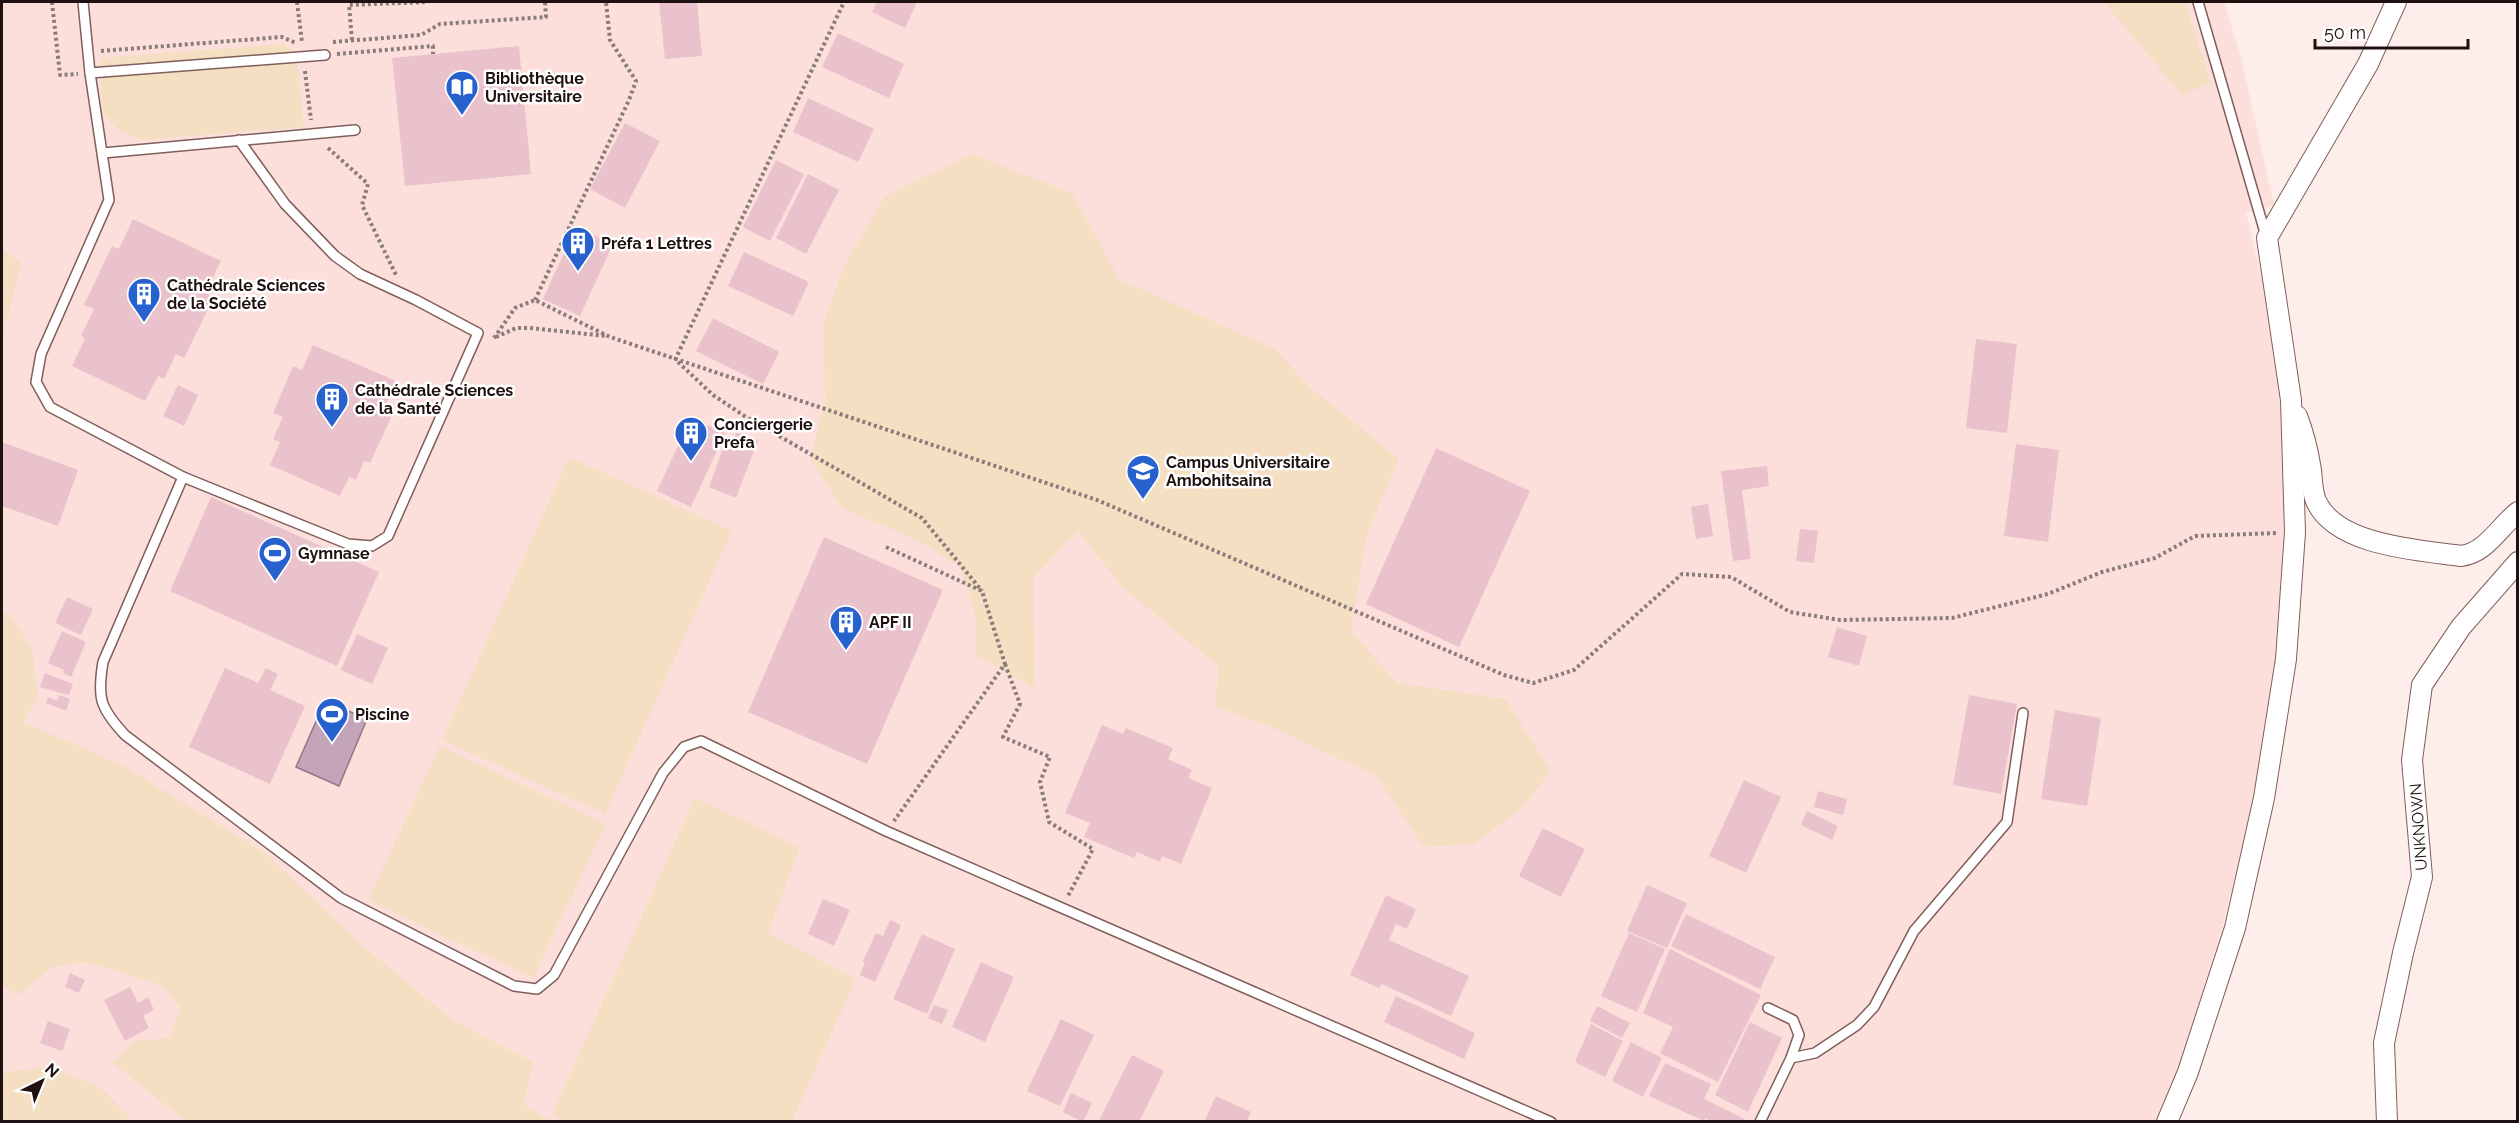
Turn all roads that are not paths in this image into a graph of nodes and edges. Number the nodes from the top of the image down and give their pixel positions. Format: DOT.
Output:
graph roads {
  1 [pos="82,2"];
  2 [pos="2198,2"];
  3 [pos="2396,2"];
  4 [pos="325,55"];
  5 [pos="90,73"];
  6 [pos="355,130"];
  7 [pos="239,140"];
  8 [pos="103,153"];
  9 [pos="2267,238"];
  10 [pos="2291,400"];
  11 [pos="183,477"];
  12 [pos="2517,512"];
  13 [pos="2517,562"];
  14 [pos="2023,713"];
  15 [pos="1768,1008"];
  16 [pos="1791,1058"];
  17 [pos="1551,1122"];
  18 [pos="1760,1122"];
  19 [pos="2167,1122"];
  20 [pos="2387,1122"];
  1 -- 5 [label="lane"];
  2 -- 9 [label="lane"];
  3 -- 9 [label="street"];
  4 -- 5 [label="lane"];
  5 -- 8 [label="lane"];
  6 -- 7 [label="lane"];
  7 -- 8 [label="lane"];
  7 -- 11 [label="lane"];
  8 -- 11 [label="lane"];
  9 -- 10 [label="street"];
  10 -- 12 [label="street"];
  10 -- 19 [label="street"];
  11 -- 17 [label="lane"];
  13 -- 20 [label="street, UNKNOWN"];
  14 -- 16 [label="lane"];
  15 -- 16 [label="lane"];
  16 -- 18 [label="lane"];
}
